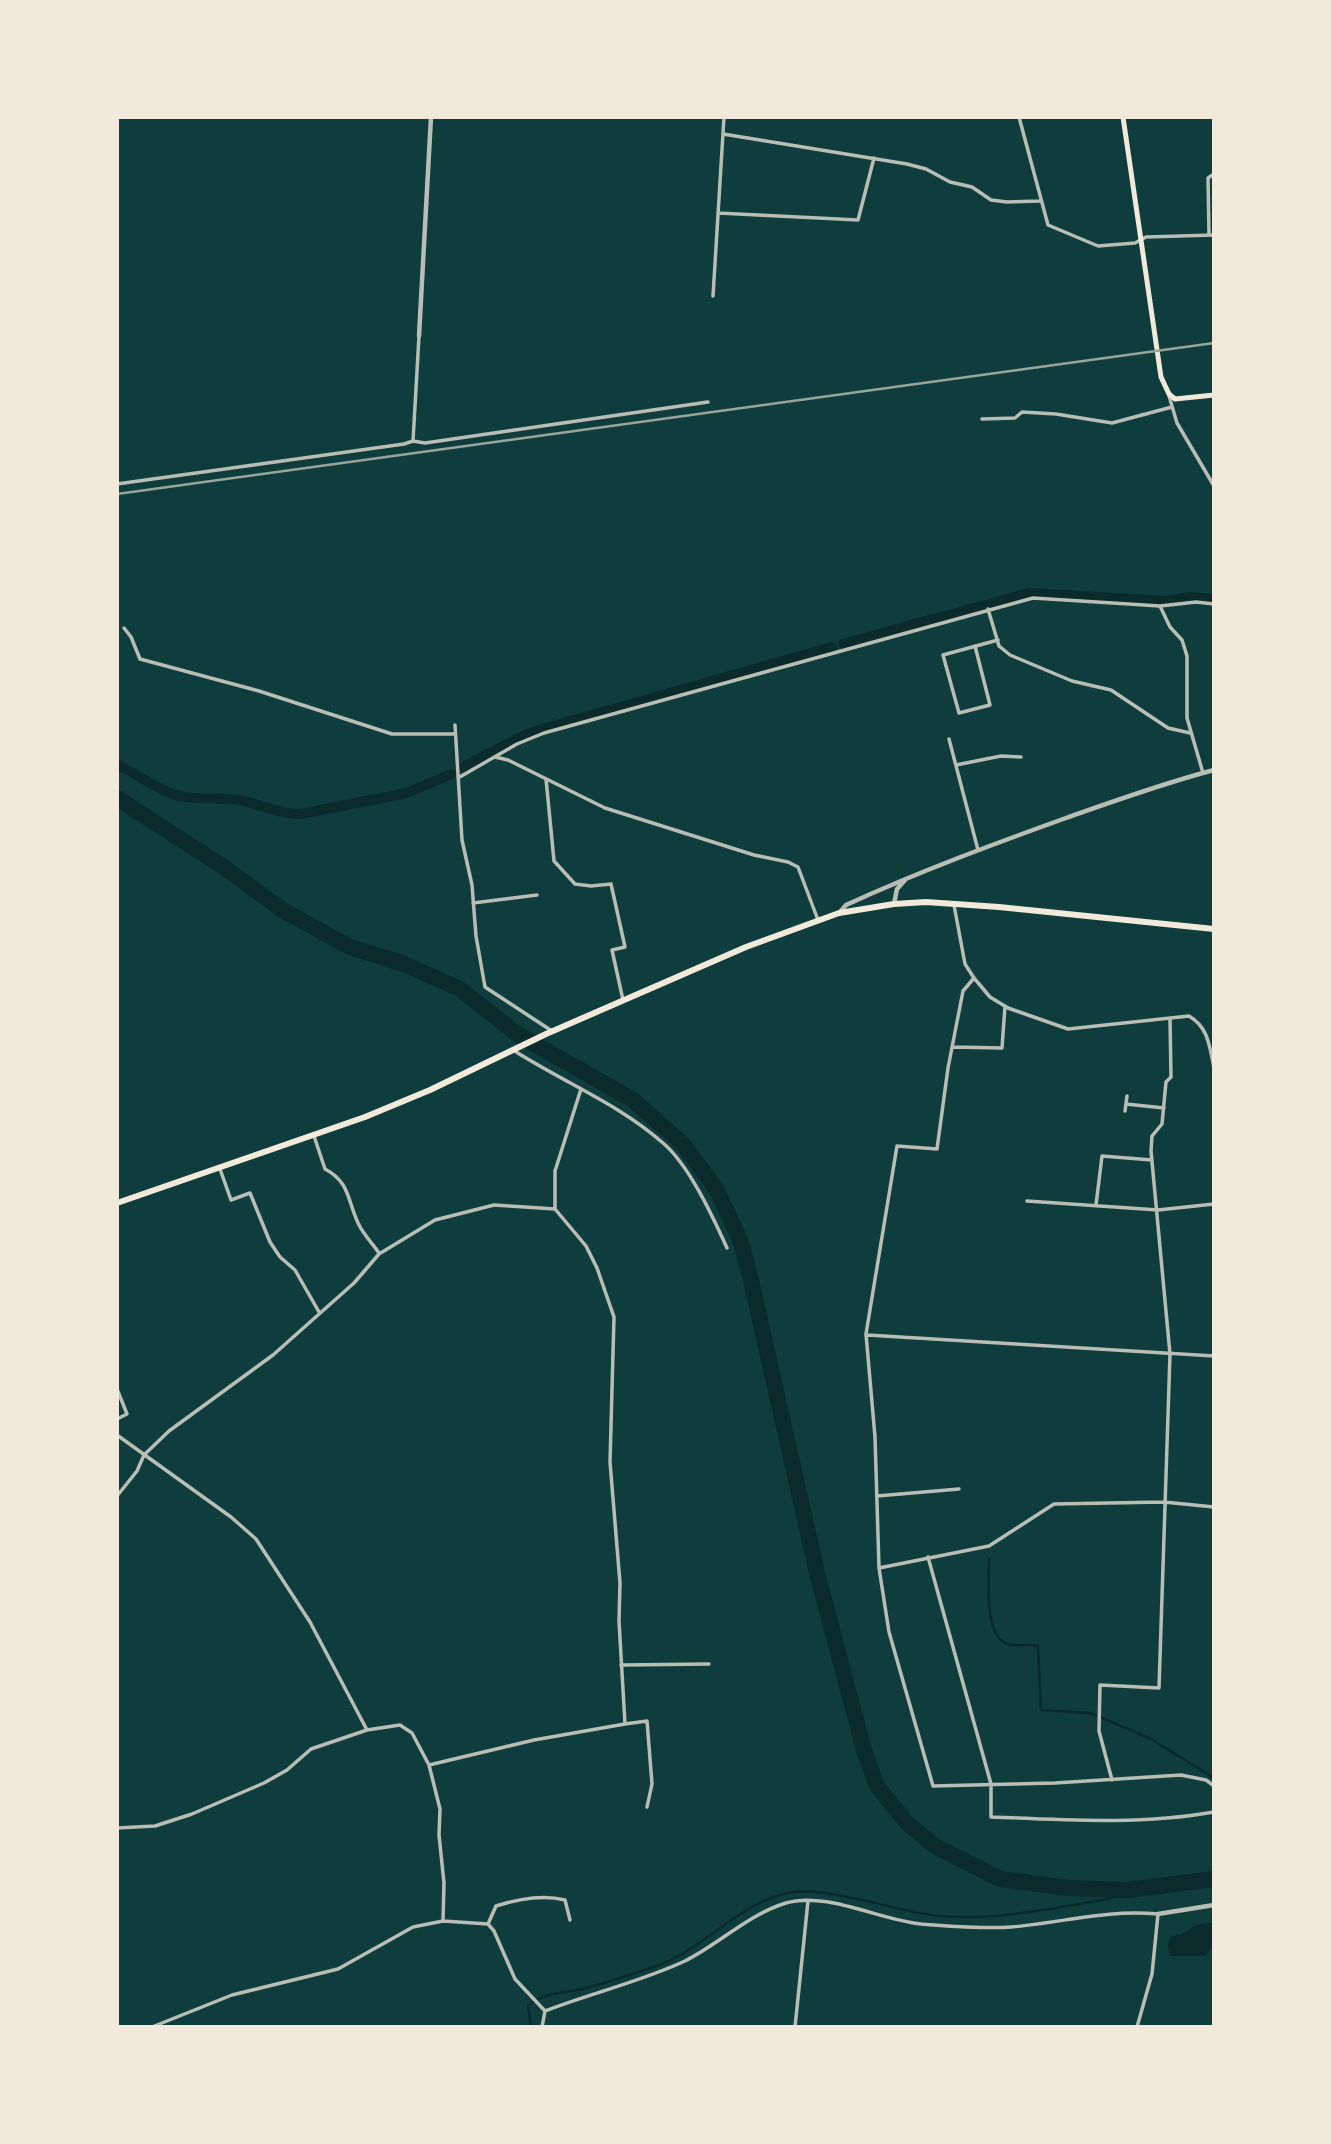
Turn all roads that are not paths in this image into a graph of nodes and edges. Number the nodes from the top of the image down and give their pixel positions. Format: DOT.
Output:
graph roads {
  1 [pos="430,117"];
  2 [pos="724,117"];
  3 [pos="1019,117"];
  4 [pos="1123,117"];
  5 [pos="723,134"];
  6 [pos="874,158"];
  7 [pos="1214,174"];
  8 [pos="1040,201"];
  9 [pos="718,213"];
  10 [pos="1211,235"];
  11 [pos="1142,241"];
  12 [pos="713,296"];
  13 [pos="419,336"];
  14 [pos="1169,394"];
  15 [pos="1214,395"];
  16 [pos="708,402"];
  17 [pos="1172,407"];
  18 [pos="982,419"];
  19 [pos="412,441"];
  20 [pos="117,484"];
  21 [pos="1214,486"];
  22 [pos="1214,604"];
  23 [pos="1160,606"];
  24 [pos="988,609"];
  25 [pos="124,628"];
  26 [pos="998,640"];
  27 [pos="975,646"];
  28 [pos="455,725"];
  29 [pos="1190,733"];
  30 [pos="455,734"];
  31 [pos="949,740"];
  32 [pos="495,757"];
  33 [pos="1021,757"];
  34 [pos="956,765"];
  35 [pos="1214,770"];
  36 [pos="1203,773"];
  37 [pos="458,778"];
  38 [pos="546,779"];
  39 [pos="978,850"];
  40 [pos="906,880"];
  41 [pos="537,895"];
  42 [pos="474,903"];
  43 [pos="953,903"];
  44 [pos="894,904"];
  45 [pos="839,913"];
  46 [pos="818,920"];
  47 [pos="1214,929"];
  48 [pos="974,978"];
  49 [pos="624,1000"];
  50 [pos="1005,1006"];
  51 [pos="1170,1019"];
  52 [pos="549,1032"];
  53 [pos="952,1047"];
  54 [pos="515,1049"];
  55 [pos="1214,1067"];
  56 [pos="581,1089"];
  57 [pos="1127,1096"];
  58 [pos="1126,1104"];
  59 [pos="1164,1108"];
  60 [pos="1125,1111"];
  61 [pos="314,1136"];
  62 [pos="1152,1160"];
  63 [pos="220,1169"];
  64 [pos="1027,1201"];
  65 [pos="117,1203"];
  66 [pos="1214,1204"];
  67 [pos="1096,1205"];
  68 [pos="555,1209"];
  69 [pos="1158,1210"];
  70 [pos="727,1248"];
  71 [pos="379,1254"];
  72 [pos="320,1312"];
  73 [pos="866,1335"];
  74 [pos="1170,1353"];
  75 [pos="1214,1356"];
  76 [pos="117,1389"];
  77 [pos="117,1419"];
  78 [pos="117,1434"];
  79 [pos="144,1455"];
  80 [pos="959,1489"];
  81 [pos="117,1496"];
  82 [pos="877,1496"];
  83 [pos="1164,1502"];
  84 [pos="1214,1507"];
  85 [pos="928,1557"];
  86 [pos="880,1568"];
  87 [pos="709,1664"];
  88 [pos="621,1665"];
  89 [pos="625,1724"];
  90 [pos="367,1730"];
  91 [pos="429,1765"];
  92 [pos="1112,1780"];
  93 [pos="991,1784"];
  94 [pos="1214,1786"];
  95 [pos="647,1807"];
  96 [pos="1214,1812"];
  97 [pos="117,1829"];
  98 [pos="807,1901"];
  99 [pos="1214,1905"];
  100 [pos="1158,1914"];
  101 [pos="570,1920"];
  102 [pos="443,1921"];
  103 [pos="488,1924"];
  104 [pos="545,2011"];
  105 [pos="152,2027"];
  106 [pos="542,2027"];
  107 [pos="795,2027"];
  108 [pos="1137,2027"];
  1 -- 13 [label="street"];
  2 -- 5 [label="street"];
  3 -- 8 [label="street"];
  4 -- 11 [label="main road"];
  5 -- 6 [label="street"];
  5 -- 9 [label="street"];
  6 -- 8 [label="street"];
  6 -- 9 [label="street"];
  7 -- 10 [label="street"];
  8 -- 11 [label="street"];
  9 -- 12 [label="street"];
  10 -- 11 [label="street"];
  11 -- 14 [label="main road"];
  13 -- 19 [label="street"];
  14 -- 15 [label="main road"];
  14 -- 17 [label="street"];
  16 -- 19 [label="street"];
  17 -- 18 [label="street"];
  17 -- 21 [label="street"];
  19 -- 20 [label="street"];
  22 -- 23 [label="street"];
  23 -- 24 [label="street"];
  23 -- 29 [label="street"];
  24 -- 26 [label="street"];
  24 -- 32 [label="street"];
  25 -- 30 [label="street"];
  26 -- 27 [label="street"];
  26 -- 29 [label="street"];
  27 -- 27 [label="street"];
  28 -- 30 [label="street"];
  29 -- 36 [label="street"];
  30 -- 37 [label="street"];
  31 -- 34 [label="street"];
  32 -- 37 [label="street"];
  32 -- 38 [label="street"];
  33 -- 34 [label="street"];
  34 -- 39 [label="street"];
  35 -- 36 [label="street"];
  36 -- 39 [label="street"];
  37 -- 42 [label="street"];
  38 -- 46 [label="street"];
  38 -- 49 [label="street"];
  39 -- 40 [label="street"];
  40 -- 44 [label="street"];
  40 -- 45 [label="street"];
  41 -- 42 [label="street"];
  42 -- 52 [label="street"];
  43 -- 44 [label="highway"];
  43 -- 47 [label="highway"];
  43 -- 48 [label="street"];
  44 -- 45 [label="highway"];
  45 -- 46 [label="highway"];
  46 -- 49 [label="highway"];
  48 -- 50 [label="street"];
  48 -- 53 [label="street"];
  49 -- 52 [label="highway"];
  50 -- 51 [label="street"];
  50 -- 53 [label="street"];
  51 -- 55 [label="street"];
  51 -- 59 [label="street"];
  52 -- 54 [label="highway"];
  53 -- 73 [label="street"];
  54 -- 56 [label="street"];
  54 -- 61 [label="highway"];
  56 -- 68 [label="street"];
  56 -- 70 [label="street"];
  57 -- 58 [label="street"];
  58 -- 59 [label="street"];
  58 -- 60 [label="street"];
  59 -- 62 [label="street"];
  61 -- 63 [label="highway"];
  61 -- 71 [label="street"];
  62 -- 67 [label="street"];
  62 -- 69 [label="street"];
  63 -- 65 [label="highway"];
  63 -- 72 [label="street"];
  64 -- 67 [label="street"];
  66 -- 69 [label="street"];
  67 -- 69 [label="street"];
  68 -- 71 [label="street"];
  68 -- 88 [label="street"];
  69 -- 74 [label="street"];
  71 -- 72 [label="street"];
  72 -- 79 [label="street"];
  73 -- 74 [label="street"];
  73 -- 82 [label="street"];
  74 -- 75 [label="street"];
  74 -- 83 [label="street"];
  76 -- 77 [label="street"];
  78 -- 79 [label="street"];
  79 -- 81 [label="street"];
  79 -- 90 [label="street"];
  80 -- 82 [label="street"];
  82 -- 86 [label="street"];
  83 -- 84 [label="street"];
  83 -- 85 [label="street"];
  83 -- 92 [label="street"];
  85 -- 86 [label="street"];
  85 -- 93 [label="street"];
  86 -- 93 [label="street"];
  87 -- 88 [label="street"];
  88 -- 89 [label="street"];
  89 -- 91 [label="street"];
  89 -- 95 [label="street"];
  90 -- 91 [label="street"];
  90 -- 97 [label="street"];
  91 -- 102 [label="street"];
  92 -- 93 [label="street"];
  92 -- 94 [label="street"];
  93 -- 96 [label="street"];
  98 -- 100 [label="street"];
  98 -- 104 [label="street"];
  98 -- 107 [label="street"];
  99 -- 100 [label="street"];
  100 -- 108 [label="street"];
  101 -- 103 [label="street"];
  102 -- 103 [label="street"];
  102 -- 105 [label="street"];
  103 -- 104 [label="street"];
  104 -- 106 [label="street"];
}
